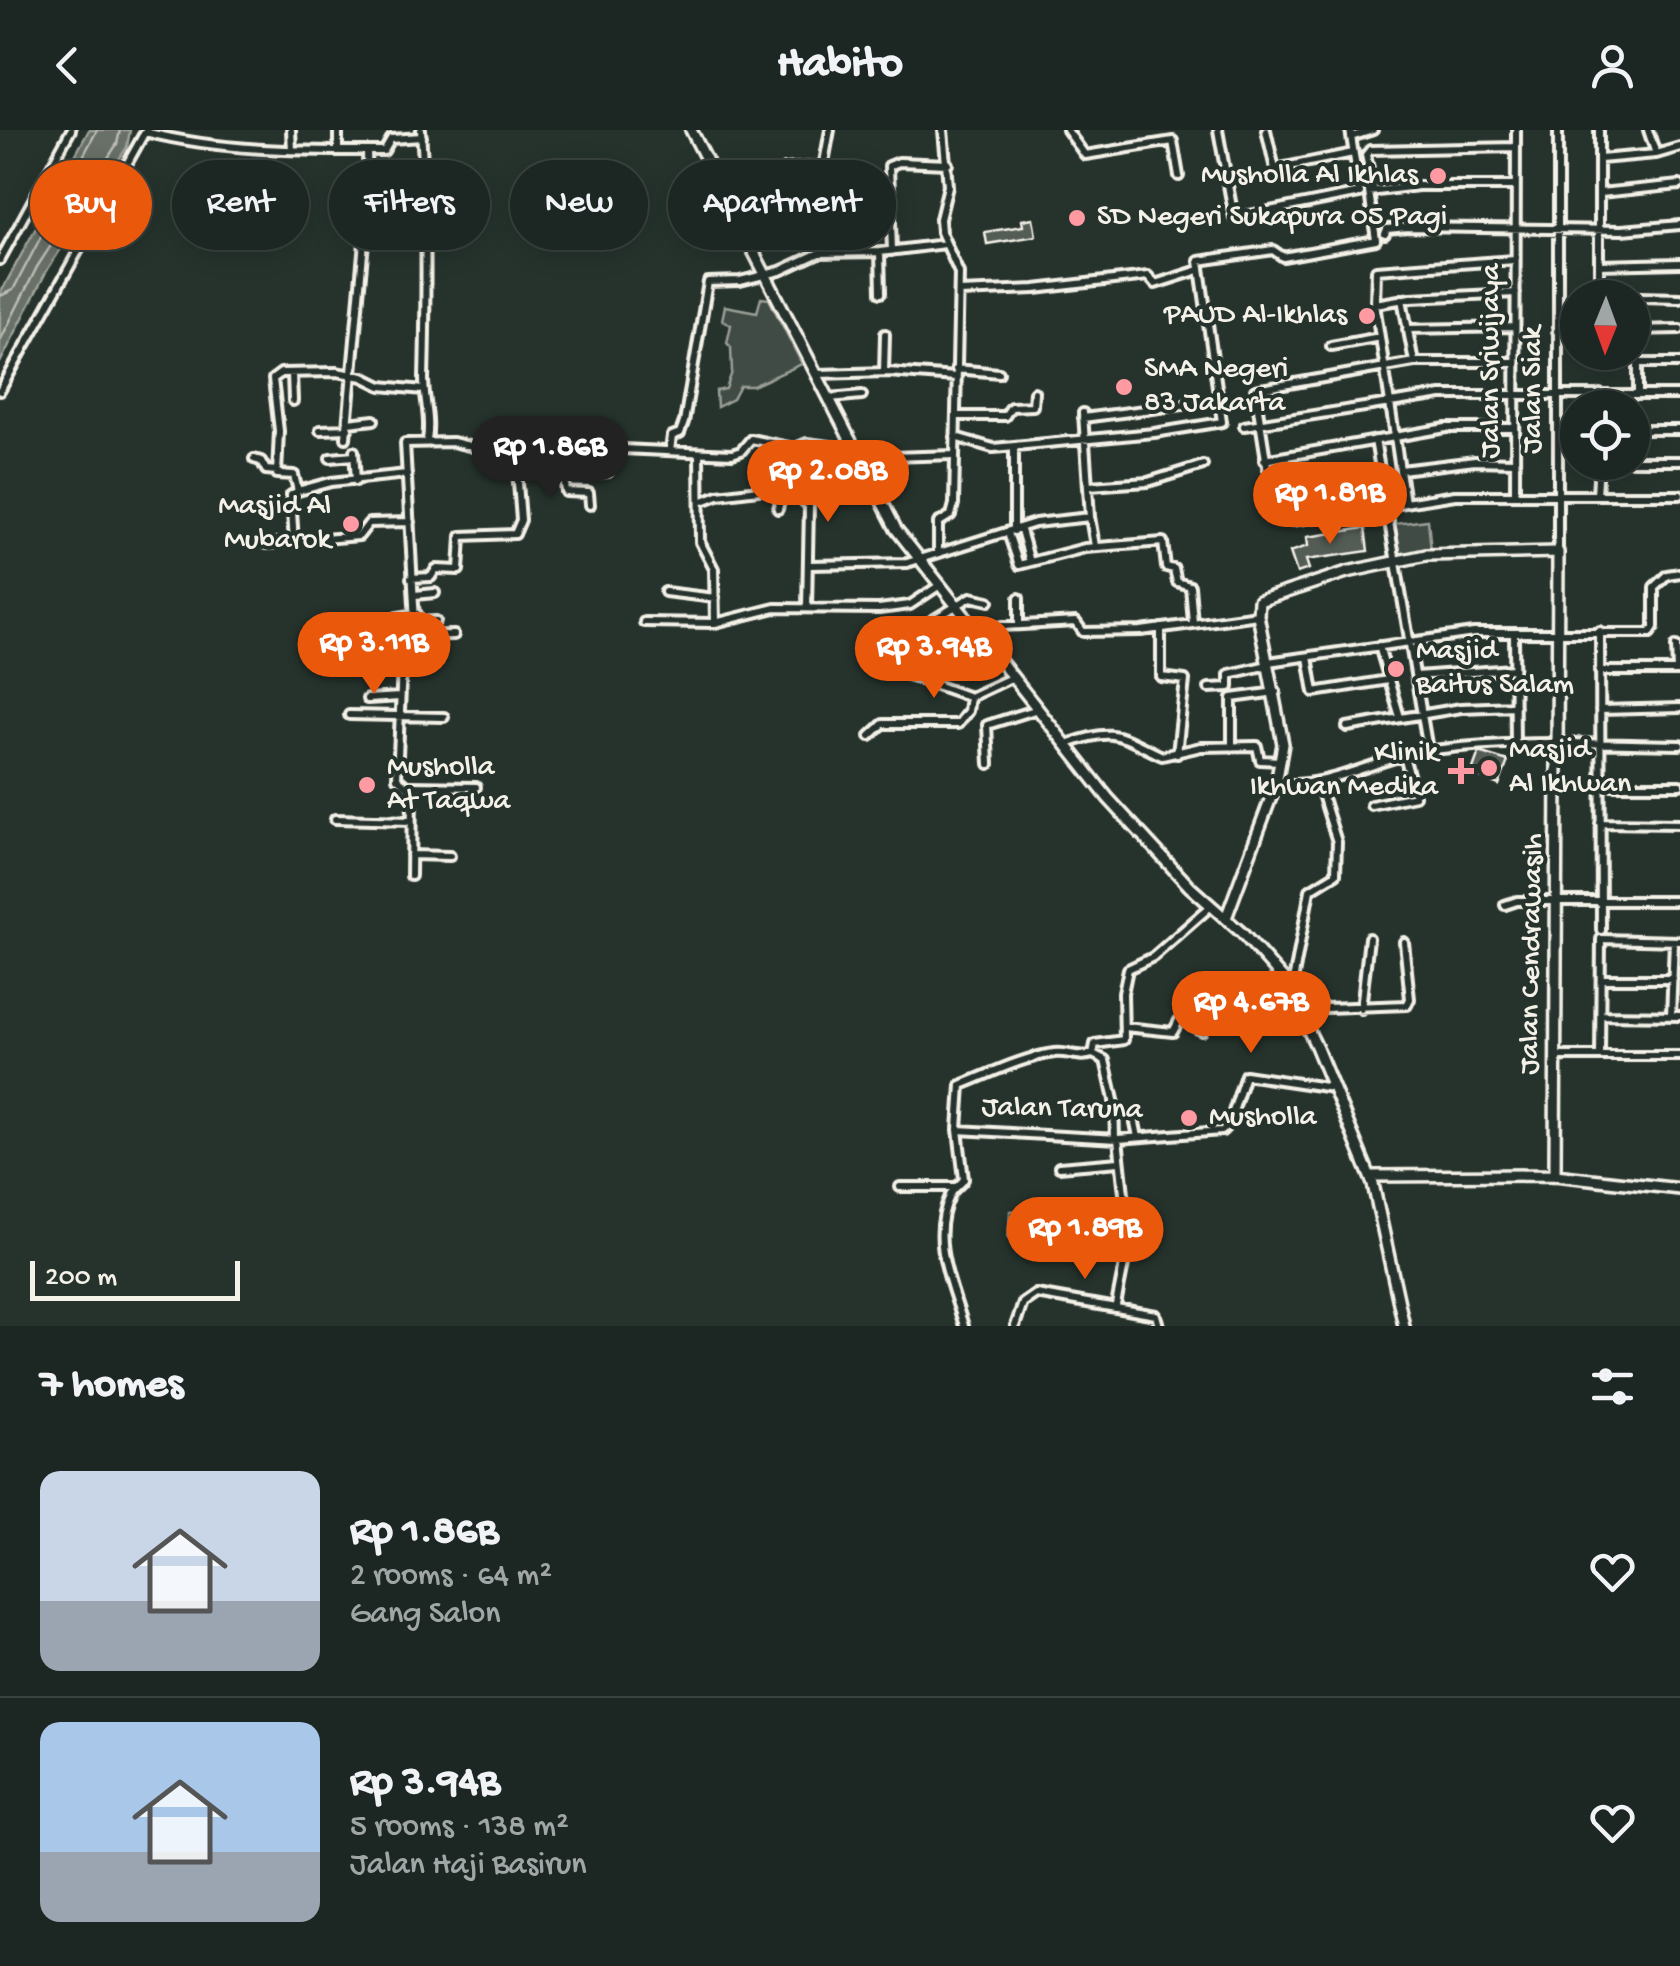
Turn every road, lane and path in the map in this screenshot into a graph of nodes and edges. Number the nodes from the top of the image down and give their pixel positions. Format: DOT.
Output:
graph roads {
  1 [pos="72,130"];
  2 [pos="291,130"];
  3 [pos="338,130"];
  4 [pos="691,130"];
  5 [pos="830,130"];
  6 [pos="943,130"];
  7 [pos="1067,130"];
  8 [pos="1218,130"];
  9 [pos="1266,130"];
  10 [pos="1373,130"];
  11 [pos="1516,130"];
  12 [pos="1558,130"];
  13 [pos="1599,130"];
  14 [pos="1648,130"];
  15 [pos="146,131"];
  16 [pos="421,134"];
  17 [pos="1350,134"];
  18 [pos="1516,147"];
  19 [pos="1680,147"];
  20 [pos="292,150"];
  21 [pos="338,151"];
  22 [pos="368,151"];
  23 [pos="1353,154"];
  24 [pos="1656,154"];
  25 [pos="1600,158"];
  26 [pos="824,160"];
  27 [pos="948,164"];
  28 [pos="1179,176"];
  29 [pos="1680,185"];
  30 [pos="1515,186"];
  31 [pos="1371,192"];
  32 [pos="1600,193"];
  33 [pos="1680,225"];
  34 [pos="1515,228"];
  35 [pos="1557,228"];
  36 [pos="1600,229"];
  37 [pos="1388,231"];
  38 [pos="944,244"];
  39 [pos="892,251"];
  40 [pos="823,252"];
  41 [pos="880,252"];
  42 [pos="0,260"];
  43 [pos="1515,260"];
  44 [pos="1680,263"];
  45 [pos="1599,265"];
  46 [pos="1200,270"];
  47 [pos="764,274"];
  48 [pos="1599,280"];
  49 [pos="959,292"];
  50 [pos="882,293"];
  51 [pos="1516,293"];
  52 [pos="1650,298"];
  53 [pos="1680,298"];
  54 [pos="1402,299"];
  55 [pos="1375,304"];
  56 [pos="1515,326"];
  57 [pos="1680,329"];
  58 [pos="1407,330"];
  59 [pos="1650,330"];
  60 [pos="1557,331"];
  61 [pos="1560,331"];
  62 [pos="885,334"];
  63 [pos="1380,337"];
  64 [pos="1331,346"];
  65 [pos="1414,362"];
  66 [pos="1515,362"];
  67 [pos="1650,363"];
  68 [pos="1680,363"];
  69 [pos="1387,368"];
  70 [pos="884,372"];
  71 [pos="292,373"];
  72 [pos="956,373"];
  73 [pos="999,373"];
  74 [pos="350,374"];
  75 [pos="818,374"];
  76 [pos="424,390"];
  77 [pos="0,391"];
  78 [pos="1034,392"];
  79 [pos="862,395"];
  80 [pos="1515,395"];
  81 [pos="1556,395"];
  82 [pos="1560,395"];
  83 [pos="1650,395"];
  84 [pos="1680,395"];
  85 [pos="828,398"];
  86 [pos="1221,400"];
  87 [pos="293,401"];
  88 [pos="1391,403"];
  89 [pos="956,416"];
  90 [pos="374,420"];
  91 [pos="1258,424"];
  92 [pos="1244,426"];
  93 [pos="1515,428"];
  94 [pos="320,430"];
  95 [pos="347,430"];
  96 [pos="1650,430"];
  97 [pos="1680,430"];
  98 [pos="955,437"];
  99 [pos="1086,437"];
  100 [pos="1396,437"];
  101 [pos="428,440"];
  102 [pos="1375,440"];
  103 [pos="1014,446"];
  104 [pos="800,447"];
  105 [pos="670,451"];
  106 [pos="698,453"];
  107 [pos="856,453"];
  108 [pos="954,455"];
  109 [pos="330,458"];
  110 [pos="516,458"];
  111 [pos="254,459"];
  112 [pos="1264,460"];
  113 [pos="1650,461"];
  114 [pos="1680,461"];
  115 [pos="1514,462"];
  116 [pos="1204,465"];
  117 [pos="1401,470"];
  118 [pos="277,471"];
  119 [pos="1268,472"];
  120 [pos="406,474"];
  121 [pos="1380,474"];
  122 [pos="564,475"];
  123 [pos="356,480"];
  124 [pos="1598,480"];
  125 [pos="788,486"];
  126 [pos="1089,486"];
  127 [pos="1288,488"];
  128 [pos="298,491"];
  129 [pos="1515,494"];
  130 [pos="1556,494"];
  131 [pos="1597,495"];
  132 [pos="1680,495"];
  133 [pos="699,502"];
  134 [pos="1405,503"];
  135 [pos="590,506"];
  136 [pos="1386,506"];
  137 [pos="778,509"];
  138 [pos="1090,516"];
  139 [pos="1292,521"];
  140 [pos="410,522"];
  141 [pos="1014,531"];
  142 [pos="294,542"];
  143 [pos="266,544"];
  144 [pos="1094,546"];
  145 [pos="1558,552"];
  146 [pos="938,553"];
  147 [pos="920,559"];
  148 [pos="1395,561"];
  149 [pos="1030,562"];
  150 [pos="810,565"];
  151 [pos="1680,573"];
  152 [pos="411,578"];
  153 [pos="941,584"];
  154 [pos="665,592"];
  155 [pos="435,593"];
  156 [pos="415,594"];
  157 [pos="715,598"];
  158 [pos="1019,598"];
  159 [pos="989,601"];
  160 [pos="958,605"];
  161 [pos="807,606"];
  162 [pos="1258,614"];
  163 [pos="417,618"];
  164 [pos="436,622"];
  165 [pos="644,622"];
  166 [pos="715,623"];
  167 [pos="1193,623"];
  168 [pos="1019,624"];
  169 [pos="1161,628"];
  170 [pos="1560,631"];
  171 [pos="1600,631"];
  172 [pos="911,633"];
  173 [pos="980,633"];
  174 [pos="1514,633"];
  175 [pos="454,635"];
  176 [pos="417,636"];
  177 [pos="362,638"];
  178 [pos="1408,641"];
  179 [pos="1379,646"];
  180 [pos="1676,646"];
  181 [pos="1308,656"];
  182 [pos="417,658"];
  183 [pos="434,660"];
  184 [pos="1268,664"];
  185 [pos="1514,669"];
  186 [pos="1599,670"];
  187 [pos="1678,671"];
  188 [pos="908,675"];
  189 [pos="1416,676"];
  190 [pos="1012,677"];
  191 [pos="1388,680"];
  192 [pos="1209,688"];
  193 [pos="1276,692"];
  194 [pos="400,697"];
  195 [pos="970,697"];
  196 [pos="367,699"];
  197 [pos="1515,706"];
  198 [pos="1678,708"];
  199 [pos="1038,710"];
  200 [pos="1600,710"];
  201 [pos="1423,713"];
  202 [pos="349,716"];
  203 [pos="399,716"];
  204 [pos="444,716"];
  205 [pos="1400,717"];
  206 [pos="1347,727"];
  207 [pos="870,736"];
  208 [pos="1066,744"];
  209 [pos="1560,744"];
  210 [pos="1601,744"];
  211 [pos="1680,745"];
  212 [pos="1232,746"];
  213 [pos="1516,746"];
  214 [pos="1428,750"];
  215 [pos="1177,755"];
  216 [pos="1404,756"];
  217 [pos="1281,761"];
  218 [pos="989,764"];
  219 [pos="1276,784"];
  220 [pos="1319,784"];
  221 [pos="1600,785"];
  222 [pos="1680,785"];
  223 [pos="407,786"];
  224 [pos="476,787"];
  225 [pos="1371,805"];
  226 [pos="335,819"];
  227 [pos="411,821"];
  228 [pos="1600,823"];
  229 [pos="1680,824"];
  230 [pos="411,856"];
  231 [pos="450,856"];
  232 [pos="411,876"];
  233 [pos="1559,900"];
  234 [pos="1680,900"];
  235 [pos="1601,901"];
  236 [pos="1505,905"];
  237 [pos="1211,906"];
  238 [pos="1226,918"];
  239 [pos="1601,934"];
  240 [pos="1369,938"];
  241 [pos="1677,940"];
  242 [pos="1404,942"];
  243 [pos="1602,978"];
  244 [pos="1673,980"];
  245 [pos="1290,994"];
  246 [pos="1298,1009"];
  247 [pos="1362,1010"];
  248 [pos="1600,1015"];
  249 [pos="1676,1016"];
  250 [pos="1125,1027"];
  251 [pos="1202,1031"];
  252 [pos="1093,1054"];
  253 [pos="1557,1056"];
  254 [pos="1600,1056"];
  255 [pos="1680,1056"];
  256 [pos="1333,1088"];
  257 [pos="1134,1118"];
  258 [pos="958,1130"];
  259 [pos="1138,1137"];
  260 [pos="1117,1139"];
  261 [pos="1119,1162"];
  262 [pos="1060,1167"];
  263 [pos="1370,1176"];
  264 [pos="1555,1176"];
  265 [pos="900,1187"];
  266 [pos="956,1187"];
  267 [pos="1680,1189"];
  268 [pos="1116,1306"];
  269 [pos="964,1326"];
  270 [pos="1015,1326"];
  271 [pos="1158,1326"];
  272 [pos="1404,1326"];
  1 -- 42 [label="street"];
  2 -- 20 [label="street"];
  3 -- 21 [label="street"];
  4 -- 47 [label="street"];
  5 -- 26 [label="street"];
  6 -- 27 [label="street"];
  7 -- 28 [label="street"];
  8 -- 23 [label="street"];
  9 -- 23 [label="street"];
  10 -- 17 [label="street"];
  11 -- 18 [label="street, Jalan Sriwijaya"];
  12 -- 35 [label="street, Jalan Siak"];
  13 -- 25 [label="street"];
  14 -- 24 [label="street"];
  15 -- 20 [label="street"];
  15 -- 77 [label="street"];
  16 -- 22 [label="street"];
  16 -- 76 [label="street"];
  17 -- 23 [label="street"];
  18 -- 30 [label="street, Jalan Sriwijaya"];
  18 -- 31 [label="street"];
  19 -- 24 [label="street"];
  20 -- 21 [label="street"];
  21 -- 22 [label="street"];
  22 -- 74 [label="street"];
  24 -- 25 [label="street"];
  25 -- 32 [label="street"];
  27 -- 38 [label="street"];
  27 -- 39 [label="street"];
  29 -- 32 [label="street"];
  30 -- 31 [label="street"];
  30 -- 34 [label="street, Jalan Sriwijaya"];
  31 -- 46 [label="street"];
  32 -- 36 [label="street"];
  33 -- 36 [label="street"];
  34 -- 35 [label="street"];
  34 -- 37 [label="street"];
  34 -- 43 [label="street, Jalan Sriwijaya"];
  35 -- 36 [label="street"];
  35 -- 60 [label="street, Jalan Siak"];
  36 -- 45 [label="street"];
  38 -- 39 [label="street"];
  38 -- 49 [label="street"];
  39 -- 41 [label="street"];
  40 -- 41 [label="street"];
  40 -- 47 [label="street"];
  41 -- 50 [label="street"];
  43 -- 51 [label="street, Jalan Sriwijaya"];
  43 -- 55 [label="street"];
  44 -- 45 [label="street"];
  45 -- 48 [label="street"];
  46 -- 49 [label="street"];
  46 -- 86 [label="street"];
  47 -- 75 [label="street"];
  47 -- 105 [label="street"];
  49 -- 72 [label="street"];
  51 -- 54 [label="street"];
  51 -- 56 [label="street, Jalan Sriwijaya"];
  52 -- 53 [label="street"];
  54 -- 55 [label="street"];
  54 -- 58 [label="street"];
  55 -- 63 [label="street"];
  56 -- 58 [label="street"];
  56 -- 66 [label="street, Jalan Sriwijaya"];
  57 -- 59 [label="street"];
  58 -- 65 [label="street"];
  60 -- 61 [label="street"];
  60 -- 81 [label="street, Jalan Siak"];
  62 -- 70 [label="street"];
  63 -- 64 [label="street"];
  63 -- 69 [label="street"];
  65 -- 66 [label="street"];
  65 -- 69 [label="street"];
  66 -- 80 [label="street, Jalan Sriwijaya"];
  67 -- 68 [label="street"];
  69 -- 88 [label="street"];
  69 -- 91 [label="street"];
  70 -- 72 [label="street"];
  70 -- 75 [label="street"];
  71 -- 74 [label="street"];
  71 -- 87 [label="street"];
  71 -- 118 [label="street"];
  72 -- 73 [label="street"];
  72 -- 89 [label="street"];
  74 -- 76 [label="street"];
  74 -- 95 [label="street"];
  75 -- 85 [label="street"];
  76 -- 101 [label="street"];
  78 -- 89 [label="street"];
  79 -- 85 [label="street"];
  80 -- 81 [label="street"];
  80 -- 88 [label="street"];
  80 -- 93 [label="street, Jalan Sriwijaya"];
  81 -- 82 [label="street"];
  81 -- 130 [label="street, Jalan Siak"];
  83 -- 84 [label="street"];
  85 -- 107 [label="street"];
  86 -- 99 [label="street"];
  86 -- 99 [label="street"];
  88 -- 91 [label="street"];
  88 -- 100 [label="street"];
  89 -- 98 [label="street"];
  90 -- 95 [label="street"];
  91 -- 92 [label="street"];
  91 -- 112 [label="street"];
  93 -- 100 [label="street"];
  93 -- 115 [label="street, Jalan Sriwijaya"];
  94 -- 95 [label="street"];
  96 -- 97 [label="street"];
  98 -- 103 [label="street"];
  98 -- 108 [label="street"];
  99 -- 103 [label="street"];
  99 -- 126 [label="street"];
  100 -- 102 [label="street"];
  100 -- 117 [label="street"];
  101 -- 110 [label="street"];
  101 -- 120 [label="street"];
  102 -- 112 [label="street"];
  102 -- 121 [label="street"];
  103 -- 141 [label="street"];
  104 -- 106 [label="street"];
  104 -- 107 [label="street"];
  104 -- 125 [label="street"];
  105 -- 106 [label="street"];
  105 -- 122 [label="street"];
  106 -- 133 [label="street"];
  107 -- 108 [label="street"];
  107 -- 147 [label="street"];
  108 -- 146 [label="street"];
  109 -- 123 [label="street"];
  110 -- 122 [label="street"];
  110 -- 152 [label="street"];
  111 -- 118 [label="street"];
  112 -- 119 [label="street"];
  113 -- 114 [label="street"];
  115 -- 117 [label="street"];
  115 -- 129 [label="street, Jalan Sriwijaya"];
  116 -- 126 [label="street"];
  117 -- 134 [label="street"];
  118 -- 128 [label="street"];
  120 -- 123 [label="street"];
  120 -- 140 [label="street"];
  121 -- 127 [label="street"];
  121 -- 136 [label="street"];
  122 -- 135 [label="street"];
  123 -- 128 [label="street"];
  124 -- 131 [label="street"];
  125 -- 133 [label="street"];
  125 -- 137 [label="street"];
  125 -- 150 [label="street"];
  126 -- 138 [label="street"];
  128 -- 142 [label="street"];
  129 -- 130 [label="street"];
  129 -- 134 [label="street"];
  130 -- 131 [label="street"];
  130 -- 145 [label="street, Jalan Siak"];
  131 -- 132 [label="street"];
  133 -- 157 [label="street"];
  134 -- 136 [label="street"];
  136 -- 139 [label="street"];
  136 -- 148 [label="street"];
  138 -- 141 [label="street"];
  138 -- 144 [label="street"];
  140 -- 142 [label="street"];
  140 -- 152 [label="street"];
  141 -- 146 [label="street"];
  141 -- 149 [label="street"];
  141 -- 149 [label="street"];
  142 -- 143 [label="street"];
  144 -- 149 [label="street"];
  144 -- 167 [label="street"];
  145 -- 148 [label="street"];
  145 -- 170 [label="street, Jalan Cendrawasih"];
  146 -- 147 [label="street"];
  147 -- 150 [label="street"];
  147 -- 153 [label="street"];
  148 -- 162 [label="street"];
  148 -- 178 [label="street"];
  150 -- 161 [label="street"];
  151 -- 171 [label="street"];
  152 -- 156 [label="street"];
  153 -- 160 [label="street"];
  153 -- 161 [label="street"];
  154 -- 157 [label="street"];
  155 -- 156 [label="street"];
  156 -- 163 [label="street"];
  157 -- 166 [label="street"];
  158 -- 168 [label="street"];
  159 -- 160 [label="street"];
  160 -- 172 [label="street"];
  160 -- 173 [label="street"];
  161 -- 166 [label="street"];
  162 -- 167 [label="street"];
  162 -- 184 [label="street"];
  163 -- 164 [label="street"];
  163 -- 176 [label="street"];
  163 -- 177 [label="street"];
  165 -- 166 [label="street"];
  167 -- 169 [label="street"];
  168 -- 169 [label="street"];
  168 -- 173 [label="street"];
  169 -- 215 [label="street"];
  170 -- 171 [label="street"];
  170 -- 174 [label="street"];
  170 -- 209 [label="street, Jalan Cendrawasih"];
  171 -- 186 [label="street"];
  173 -- 190 [label="street"];
  174 -- 178 [label="street"];
  174 -- 185 [label="street"];
  175 -- 176 [label="street"];
  176 -- 182 [label="street"];
  178 -- 179 [label="street"];
  178 -- 189 [label="street"];
  179 -- 181 [label="street"];
  179 -- 191 [label="street"];
  180 -- 187 [label="street"];
  181 -- 184 [label="street"];
  181 -- 191 [label="street"];
  182 -- 183 [label="street"];
  182 -- 194 [label="street"];
  184 -- 192 [label="street"];
  184 -- 193 [label="street"];
  185 -- 189 [label="street"];
  185 -- 197 [label="street"];
  186 -- 187 [label="street"];
  186 -- 200 [label="street"];
  188 -- 195 [label="street"];
  189 -- 201 [label="street"];
  190 -- 195 [label="street"];
  190 -- 199 [label="street"];
  191 -- 205 [label="street"];
  193 -- 212 [label="street"];
  193 -- 217 [label="street"];
  194 -- 196 [label="street"];
  194 -- 203 [label="street"];
  195 -- 207 [label="street"];
  197 -- 201 [label="street"];
  197 -- 213 [label="street"];
  198 -- 200 [label="street"];
  199 -- 208 [label="street"];
  199 -- 218 [label="street"];
  200 -- 210 [label="street"];
  201 -- 205 [label="street"];
  201 -- 214 [label="street"];
  202 -- 203 [label="street"];
  203 -- 204 [label="street"];
  203 -- 223 [label="street"];
  205 -- 206 [label="street"];
  208 -- 215 [label="street"];
  208 -- 237 [label="street"];
  209 -- 210 [label="street"];
  209 -- 213 [label="street"];
  209 -- 233 [label="street, Jalan Cendrawasih"];
  210 -- 211 [label="street"];
  210 -- 221 [label="street"];
  212 -- 215 [label="street"];
  212 -- 217 [label="street"];
  213 -- 214 [label="street"];
  214 -- 216 [label="street"];
  216 -- 220 [label="street"];
  216 -- 225 [label="street"];
  217 -- 219 [label="street"];
  219 -- 220 [label="street"];
  219 -- 238 [label="street"];
  220 -- 245 [label="street"];
  221 -- 222 [label="street"];
  221 -- 228 [label="street"];
  223 -- 224 [label="street"];
  223 -- 227 [label="street"];
  226 -- 227 [label="street"];
  227 -- 230 [label="street"];
  228 -- 229 [label="street"];
  228 -- 235 [label="street"];
  230 -- 231 [label="street"];
  230 -- 232 [label="street"];
  233 -- 235 [label="street"];
  233 -- 236 [label="street"];
  233 -- 253 [label="street, Jalan Cendrawasih"];
  234 -- 235 [label="street"];
  235 -- 239 [label="street"];
  237 -- 238 [label="street"];
  237 -- 250 [label="street"];
  238 -- 245 [label="street"];
  239 -- 241 [label="street"];
  239 -- 243 [label="street"];
  240 -- 247 [label="street"];
  241 -- 244 [label="street"];
  242 -- 247 [label="street"];
  243 -- 244 [label="street"];
  243 -- 248 [label="street"];
  244 -- 249 [label="street"];
  245 -- 246 [label="street"];
  246 -- 247 [label="street"];
  246 -- 256 [label="street"];
  248 -- 249 [label="street"];
  248 -- 254 [label="street"];
  250 -- 251 [label="street"];
  250 -- 252 [label="street"];
  252 -- 258 [label="street"];
  252 -- 260 [label="street"];
  253 -- 254 [label="street"];
  253 -- 264 [label="street, Jalan Cendrawasih"];
  254 -- 255 [label="street"];
  256 -- 259 [label="street, Jalan Taruna"];
  256 -- 263 [label="street"];
  257 -- 259 [label="street"];
  258 -- 260 [label="street, Jalan Taruna"];
  258 -- 266 [label="street, Jalan Taruna"];
  259 -- 260 [label="street, Jalan Taruna"];
  260 -- 261 [label="street"];
  261 -- 262 [label="street"];
  261 -- 268 [label="street"];
  263 -- 264 [label="street"];
  263 -- 272 [label="street"];
  264 -- 267 [label="street"];
  265 -- 266 [label="street"];
  266 -- 269 [label="street, Jalan Taruna"];
  268 -- 270 [label="street"];
  268 -- 271 [label="street"];
}
